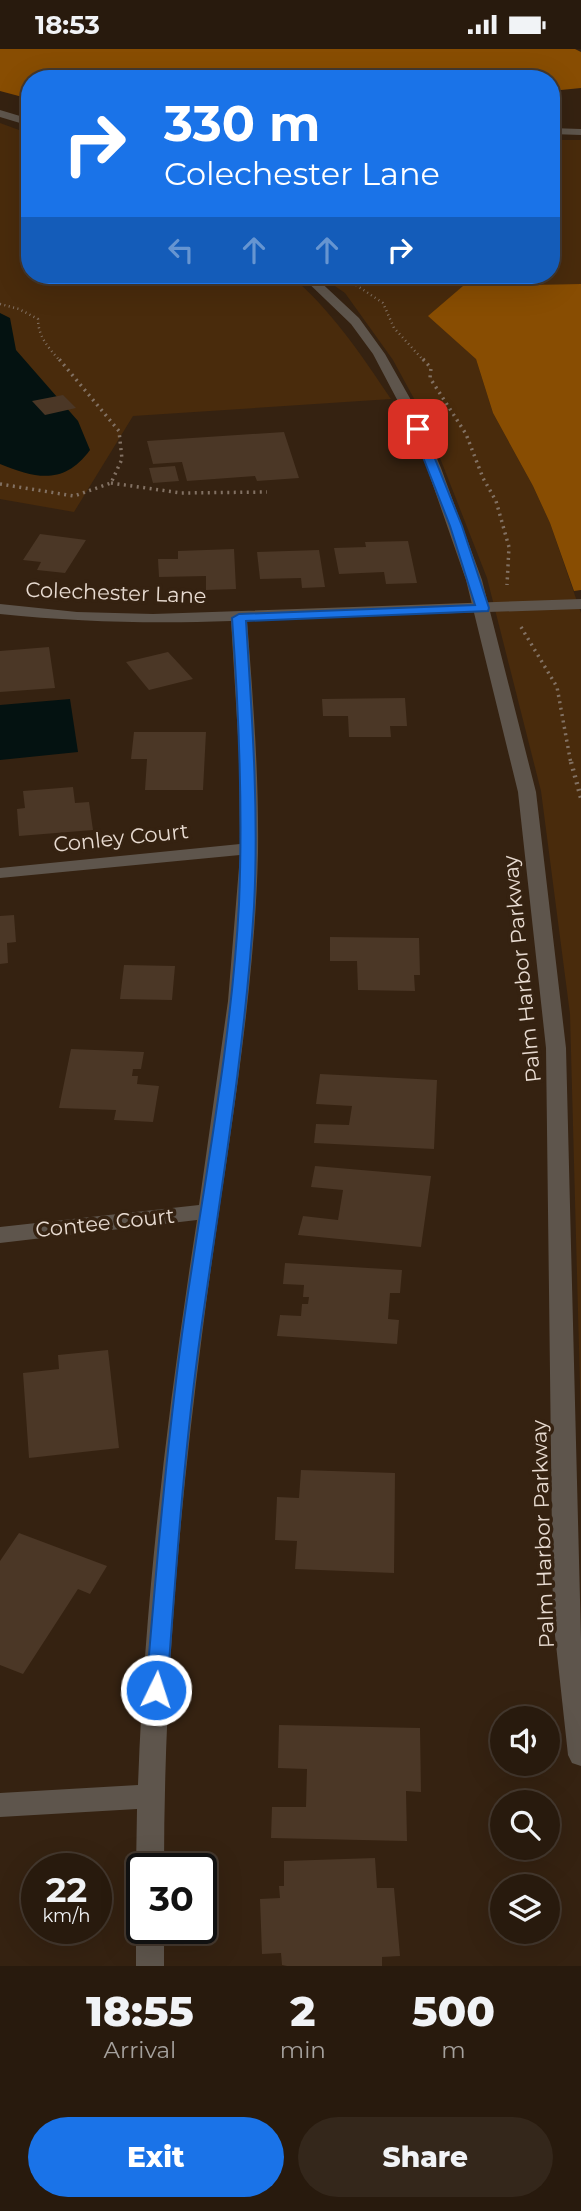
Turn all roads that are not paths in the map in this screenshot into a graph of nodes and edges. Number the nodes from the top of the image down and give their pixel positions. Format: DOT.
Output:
graph roads {
  1 [pos="0,113"];
  2 [pos="21,120"];
  3 [pos="560,131"];
  4 [pos="581,132"];
  5 [pos="316,284"];
  6 [pos="581,604"];
  7 [pos="0,608"];
  8 [pos="483,608"];
  9 [pos="239,618"];
  10 [pos="247,849"];
  11 [pos="0,873"];
  12 [pos="210,1211"];
  13 [pos="0,1235"];
  14 [pos="581,1755"];
  15 [pos="149,1796"];
  16 [pos="0,1805"];
  17 [pos="149,1853"];
  18 [pos="150,1944"];
  19 [pos="150,1966"];
  1 -- 2 [label="street"];
  3 -- 4 [label="street"];
  5 -- 8 [label="street, Palm Harbor Parkway"];
  6 -- 8 [label="street"];
  7 -- 9 [label="street, Colechester Lane"];
  8 -- 9 [label="street, Colechester Lane"];
  8 -- 14 [label="street, Palm Harbor Parkway"];
  9 -- 10 [label="street"];
  10 -- 11 [label="street, Conley Court"];
  10 -- 12 [label="street"];
  12 -- 13 [label="street, Contee Court"];
  12 -- 15 [label="street"];
  15 -- 16 [label="street"];
  15 -- 17 [label="street"];
  18 -- 19 [label="street"];
}
